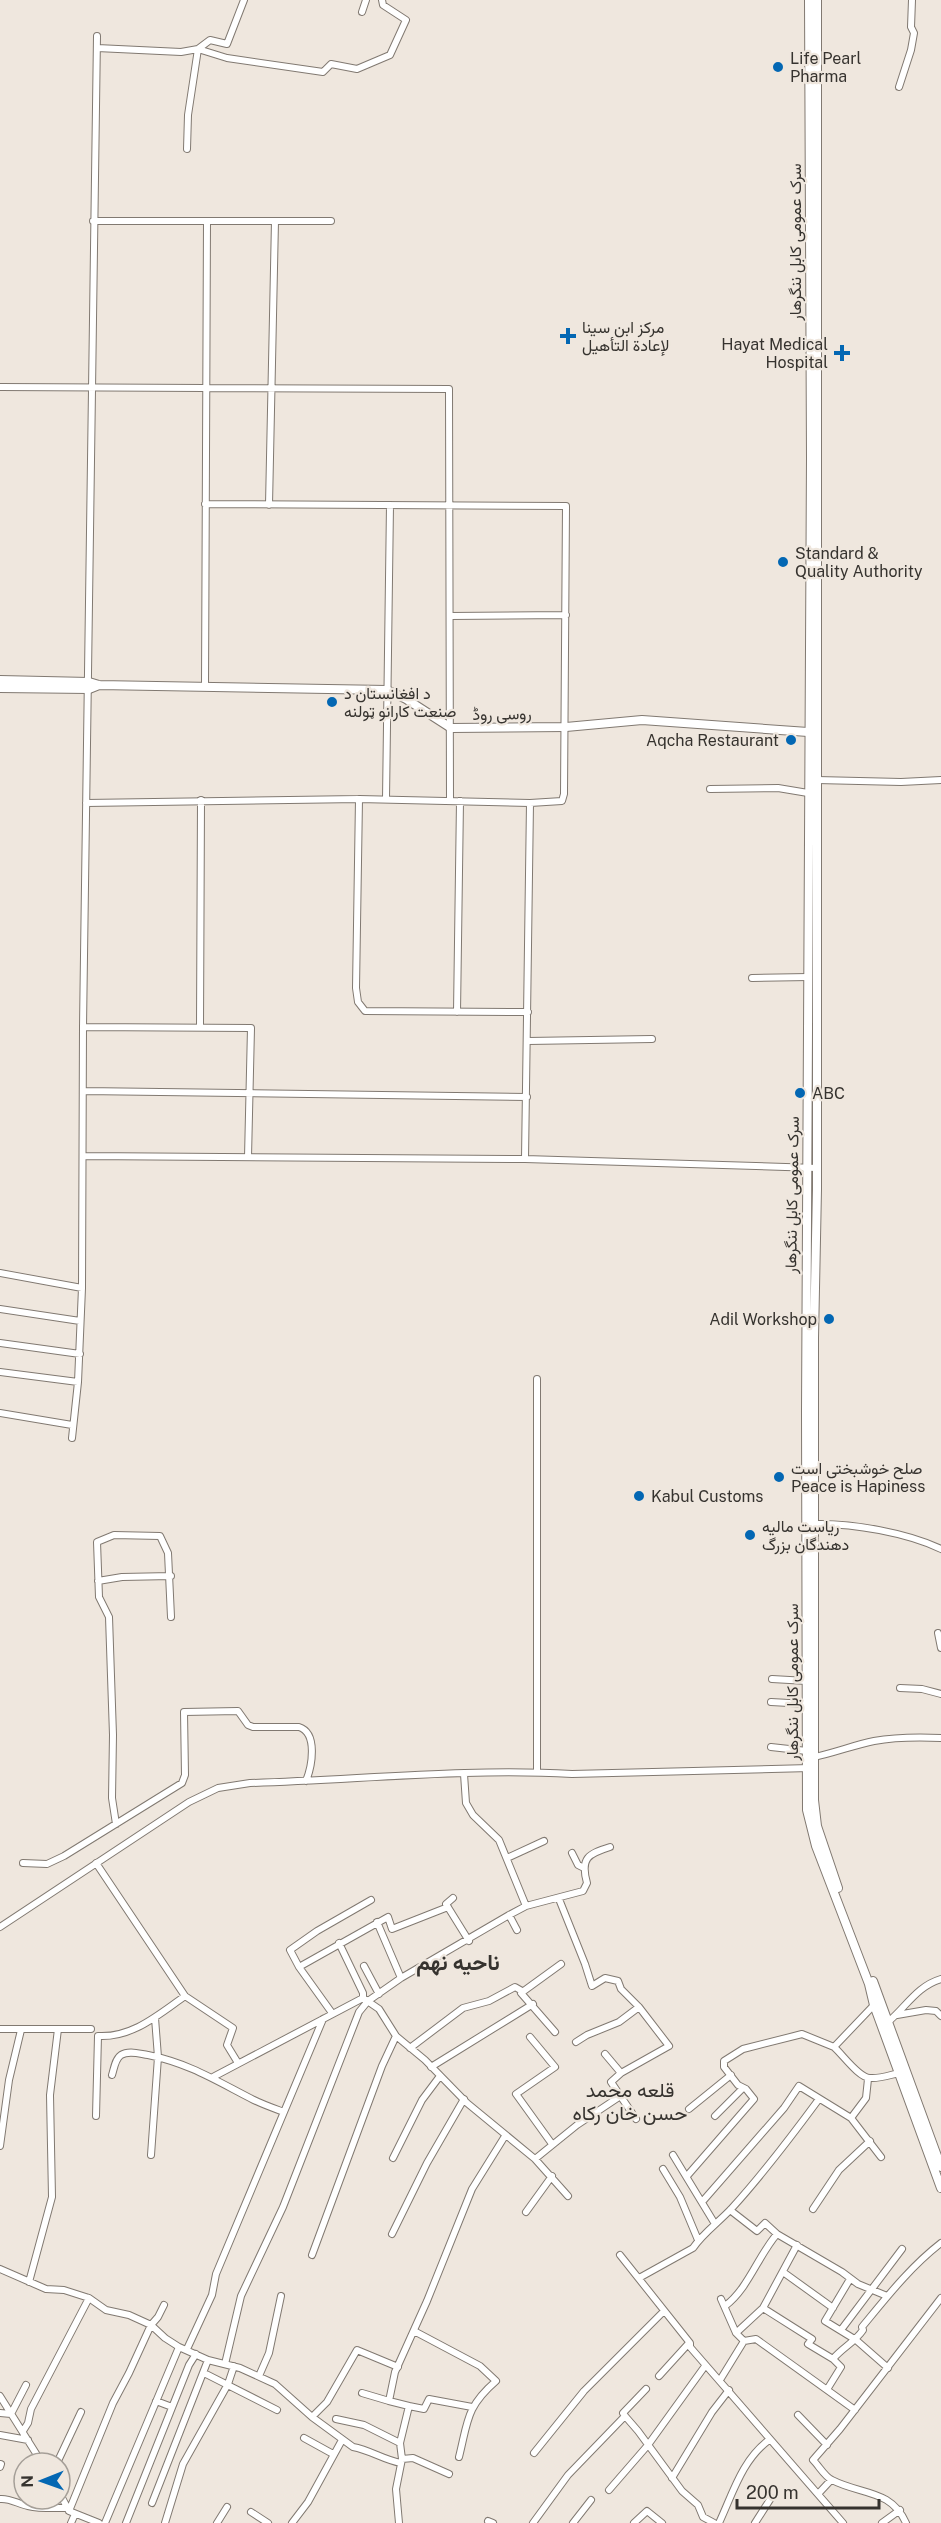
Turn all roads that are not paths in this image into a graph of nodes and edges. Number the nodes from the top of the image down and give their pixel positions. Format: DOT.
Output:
graph roads {
  1 [pos="244,0"];
  2 [pos="366,0"];
  3 [pos="382,0"];
  4 [pos="809,0"];
  5 [pos="817,0"];
  6 [pos="912,0"];
  7 [pos="362,12"];
  8 [pos="97,36"];
  9 [pos="97,48"];
  10 [pos="198,49"];
  11 [pos="813,78"];
  12 [pos="898,87"];
  13 [pos="188,149"];
  14 [pos="93,221"];
  15 [pos="275,221"];
  16 [pos="331,221"];
  17 [pos="207,222"];
  18 [pos="0,387"];
  19 [pos="92,387"];
  20 [pos="205,387"];
  21 [pos="272,390"];
  22 [pos="814,404"];
  23 [pos="205,504"];
  24 [pos="269,505"];
  25 [pos="390,505"];
  26 [pos="450,506"];
  27 [pos="566,615"];
  28 [pos="450,616"];
  29 [pos="0,680"];
  30 [pos="89,685"];
  31 [pos="205,687"];
  32 [pos="0,688"];
  33 [pos="387,690"];
  34 [pos="566,727"];
  35 [pos="451,728"];
  36 [pos="808,732"];
  37 [pos="817,780"];
  38 [pos="941,780"];
  39 [pos="710,789"];
  40 [pos="808,793"];
  41 [pos="359,799"];
  42 [pos="386,799"];
  43 [pos="201,800"];
  44 [pos="450,801"];
  45 [pos="460,801"];
  46 [pos="86,803"];
  47 [pos="530,803"];
  48 [pos="813,903"];
  49 [pos="809,977"];
  50 [pos="752,978"];
  51 [pos="458,1012"];
  52 [pos="528,1012"];
  53 [pos="83,1027"];
  54 [pos="200,1027"];
  55 [pos="652,1039"];
  56 [pos="528,1041"];
  57 [pos="84,1091"];
  58 [pos="250,1092"];
  59 [pos="527,1097"];
  60 [pos="84,1156"];
  61 [pos="248,1157"];
  62 [pos="525,1159"];
  63 [pos="812,1168"];
  64 [pos="0,1273"];
  65 [pos="82,1288"];
  66 [pos="0,1309"];
  67 [pos="80,1321"];
  68 [pos="0,1343"];
  69 [pos="80,1354"];
  70 [pos="0,1372"];
  71 [pos="537,1379"];
  72 [pos="78,1382"];
  73 [pos="0,1413"];
  74 [pos="72,1425"];
  75 [pos="72,1438"];
  76 [pos="815,1524"];
  77 [pos="941,1549"];
  78 [pos="171,1576"];
  79 [pos="98,1581"];
  80 [pos="171,1617"];
  81 [pos="938,1633"];
  82 [pos="941,1648"];
  83 [pos="772,1679"];
  84 [pos="807,1681"];
  85 [pos="900,1688"];
  86 [pos="941,1694"];
  87 [pos="771,1702"];
  88 [pos="807,1704"];
  89 [pos="941,1738"];
  90 [pos="771,1747"];
  91 [pos="810,1754"];
  92 [pos="810,1768"];
  93 [pos="537,1772"];
  94 [pos="464,1773"];
  95 [pos="306,1781"];
  96 [pos="116,1824"];
  97 [pos="543,1841"];
  98 [pos="610,1847"];
  99 [pos="572,1853"];
  100 [pos="507,1858"];
  101 [pos="23,1863"];
  102 [pos="96,1863"];
  103 [pos="584,1868"];
  104 [pos="453,1898"];
  105 [pos="559,1899"];
  106 [pos="371,1900"];
  107 [pos="526,1906"];
  108 [pos="448,1907"];
  109 [pos="508,1915"];
  110 [pos="377,1922"];
  111 [pos="0,1927"];
  112 [pos="517,1930"];
  113 [pos="469,1941"];
  114 [pos="339,1943"];
  115 [pos="561,1964"];
  116 [pos="364,1966"];
  117 [pos="299,1967"];
  118 [pos="401,1978"];
  119 [pos="941,1979"];
  120 [pos="522,1991"];
  121 [pos="379,1994"];
  122 [pos="184,1996"];
  123 [pos="366,2000"];
  124 [pos="532,2004"];
  125 [pos="874,2005"];
  126 [pos="639,2007"];
  127 [pos="332,2013"];
  128 [pos="896,2015"];
  129 [pos="941,2016"];
  130 [pos="155,2018"];
  131 [pos="323,2019"];
  132 [pos="888,2022"];
  133 [pos="0,2029"];
  134 [pos="58,2029"];
  135 [pos="91,2029"];
  136 [pos="21,2030"];
  137 [pos="555,2032"];
  138 [pos="396,2036"];
  139 [pos="530,2037"];
  140 [pos="576,2042"];
  141 [pos="834,2047"];
  142 [pos="411,2048"];
  143 [pos="605,2054"];
  144 [pos="158,2057"];
  145 [pos="238,2063"];
  146 [pos="431,2067"];
  147 [pos="621,2073"];
  148 [pos="899,2073"];
  149 [pos="731,2075"];
  150 [pos="112,2076"];
  151 [pos="440,2076"];
  152 [pos="213,2077"];
  153 [pos="868,2079"];
  154 [pos="742,2089"];
  155 [pos="620,2097"];
  156 [pos="464,2099"];
  157 [pos="819,2099"];
  158 [pos="689,2109"];
  159 [pos="284,2112"];
  160 [pos="715,2115"];
  161 [pos="96,2116"];
  162 [pos="851,2118"];
  163 [pos="636,2119"];
  164 [pos="505,2136"];
  165 [pos="870,2141"];
  166 [pos="552,2144"];
  167 [pos="0,2146"];
  168 [pos="151,2155"];
  169 [pos="674,2155"];
  170 [pos="881,2157"];
  171 [pos="393,2158"];
  172 [pos="535,2159"];
  173 [pos="941,2167"];
  174 [pos="663,2169"];
  175 [pos="552,2176"];
  176 [pos="687,2176"];
  177 [pos="941,2188"];
  178 [pos="568,2196"];
  179 [pos="702,2202"];
  180 [pos="813,2209"];
  181 [pos="730,2210"];
  182 [pos="526,2212"];
  183 [pos="715,2224"];
  184 [pos="392,2234"];
  185 [pos="777,2234"];
  186 [pos="698,2240"];
  187 [pos="941,2243"];
  188 [pos="797,2245"];
  189 [pos="902,2249"];
  190 [pos="312,2255"];
  191 [pos="620,2255"];
  192 [pos="0,2269"];
  193 [pos="783,2272"];
  194 [pos="639,2278"];
  195 [pos="850,2279"];
  196 [pos="29,2282"];
  197 [pos="872,2289"];
  198 [pos="281,2296"];
  199 [pos="887,2296"];
  200 [pos="89,2298"];
  201 [pos="941,2298"];
  202 [pos="721,2299"];
  203 [pos="164,2305"];
  204 [pos="725,2306"];
  205 [pos="763,2308"];
  206 [pos="833,2308"];
  207 [pos="663,2312"];
  208 [pos="151,2325"];
  209 [pos="841,2330"];
  210 [pos="414,2331"];
  211 [pos="736,2333"];
  212 [pos="856,2340"];
  213 [pos="744,2342"];
  214 [pos="690,2343"];
  215 [pos="179,2347"];
  216 [pos="187,2349"];
  217 [pos="196,2354"];
  218 [pos="833,2359"];
  219 [pos="208,2360"];
  220 [pos="225,2364"];
  221 [pos="234,2366"];
  222 [pos="705,2366"];
  223 [pos="398,2367"];
  224 [pos="888,2368"];
  225 [pos="204,2373"];
  226 [pos="259,2376"];
  227 [pos="659,2376"];
  228 [pos="720,2380"];
  229 [pos="228,2384"];
  230 [pos="26,2385"];
  231 [pos="828,2388"];
  232 [pos="646,2389"];
  233 [pos="729,2390"];
  234 [pos="362,2392"];
  235 [pos="0,2396"];
  236 [pos="156,2401"];
  237 [pos="389,2401"];
  238 [pos="409,2406"];
  239 [pos="172,2407"];
  240 [pos="472,2407"];
  241 [pos="277,2410"];
  242 [pos="855,2410"];
  243 [pos="81,2412"];
  244 [pos="0,2413"];
  245 [pos="11,2415"];
  246 [pos="798,2415"];
  247 [pos="625,2416"];
  248 [pos="312,2417"];
  249 [pos="336,2419"];
  250 [pos="23,2431"];
  251 [pos="0,2435"];
  252 [pos="304,2438"];
  253 [pos="28,2440"];
  254 [pos="342,2440"];
  255 [pos="769,2440"];
  256 [pos="400,2443"];
  257 [pos="648,2445"];
  258 [pos="826,2445"];
  259 [pos="35,2451"];
  260 [pos="63,2451"];
  261 [pos="534,2453"];
  262 [pos="333,2454"];
  263 [pos="459,2457"];
  264 [pos="401,2461"];
  265 [pos="449,2474"];
  266 [pos="672,2478"];
  267 [pos="831,2480"];
  268 [pos="609,2490"];
  269 [pos="818,2494"];
  270 [pos="771,2498"];
  271 [pos="591,2500"];
  272 [pos="152,2503"];
  273 [pos="72,2506"];
  274 [pos="227,2507"];
  275 [pos="900,2510"];
  276 [pos="70,2511"];
  277 [pos="251,2511"];
  278 [pos="72,2523"];
  279 [pos="99,2523"];
  280 [pos="105,2523"];
  281 [pos="126,2523"];
  282 [pos="165,2523"];
  283 [pos="217,2523"];
  284 [pos="268,2523"];
  285 [pos="292,2523"];
  286 [pos="399,2523"];
  287 [pos="533,2523"];
  288 [pos="573,2523"];
  289 [pos="634,2523"];
  290 [pos="662,2523"];
  291 [pos="714,2523"];
  292 [pos="719,2523"];
  293 [pos="754,2523"];
  294 [pos="843,2523"];
  295 [pos="882,2523"];
  296 [pos="906,2523"];
  1 -- 10 [label="street"];
  2 -- 7 [label="street"];
  3 -- 10 [label="street"];
  4 -- 11 [label="highway, سرک عمومی کابل ننگرهار"];
  5 -- 11 [label="highway, سرک عمومی کابل ننگرهار"];
  6 -- 12 [label="street"];
  8 -- 9 [label="street"];
  9 -- 10 [label="street"];
  9 -- 14 [label="street"];
  10 -- 13 [label="street"];
  11 -- 22 [label="highway, سرک عمومی کابل ننگرهار"];
  14 -- 17 [label="street"];
  14 -- 19 [label="street"];
  15 -- 16 [label="street"];
  15 -- 17 [label="street"];
  15 -- 21 [label="street"];
  17 -- 20 [label="street"];
  18 -- 19 [label="street"];
  19 -- 20 [label="street"];
  19 -- 30 [label="street"];
  20 -- 21 [label="street"];
  20 -- 23 [label="street"];
  21 -- 24 [label="street"];
  21 -- 26 [label="street"];
  22 -- 36 [label="highway, سرک عمومی کابل ننگرهار"];
  22 -- 37 [label="highway, سرک عمومی کابل ننگرهار"];
  23 -- 24 [label="street"];
  23 -- 31 [label="street"];
  24 -- 25 [label="street"];
  25 -- 26 [label="street"];
  25 -- 33 [label="street"];
  26 -- 27 [label="street"];
  26 -- 28 [label="street"];
  27 -- 28 [label="street"];
  27 -- 34 [label="street"];
  28 -- 35 [label="street"];
  29 -- 30 [label="main road, روسی روڈ"];
  30 -- 31 [label="main road, روسی روڈ"];
  30 -- 32 [label="main road, روسی روڈ"];
  30 -- 46 [label="street"];
  31 -- 33 [label="main road, روسی روڈ"];
  33 -- 35 [label="main road, روسی روڈ"];
  33 -- 42 [label="street"];
  34 -- 35 [label="main road, روسی روڈ"];
  34 -- 36 [label="main road, روسی روڈ"];
  34 -- 47 [label="street"];
  35 -- 44 [label="street"];
  36 -- 40 [label="highway, سرک عمومی کابل ننگرهار"];
  37 -- 38 [label="street"];
  37 -- 48 [label="highway, سرک عمومی کابل ننگرهار"];
  39 -- 40 [label="street"];
  40 -- 48 [label="highway, سرک عمومی کابل ننگرهار"];
  41 -- 42 [label="street"];
  41 -- 43 [label="street"];
  41 -- 51 [label="street"];
  42 -- 44 [label="street"];
  43 -- 46 [label="street"];
  43 -- 54 [label="street"];
  44 -- 45 [label="street"];
  45 -- 47 [label="street"];
  45 -- 51 [label="street"];
  46 -- 53 [label="street"];
  47 -- 52 [label="street"];
  48 -- 49 [label="highway, سرک عمومی کابل ننگرهار"];
  48 -- 63 [label="highway, سرک عمومی کابل ننگرهار"];
  49 -- 50 [label="street"];
  49 -- 63 [label="highway, سرک عمومی کابل ننگرهار"];
  51 -- 52 [label="street"];
  52 -- 56 [label="street"];
  53 -- 54 [label="street"];
  53 -- 57 [label="street"];
  54 -- 58 [label="street"];
  55 -- 56 [label="street"];
  56 -- 59 [label="street"];
  57 -- 58 [label="street"];
  57 -- 60 [label="street"];
  58 -- 59 [label="street"];
  58 -- 61 [label="street"];
  59 -- 62 [label="street"];
  60 -- 61 [label="street"];
  60 -- 65 [label="street"];
  61 -- 62 [label="street"];
  62 -- 63 [label="street"];
  63 -- 76 [label="highway, سرک عمومی کابل ننگرهار"];
  63 -- 84 [label="highway, سرک عمومی کابل ننگرهار"];
  64 -- 65 [label="street"];
  65 -- 67 [label="street"];
  66 -- 67 [label="street"];
  67 -- 69 [label="street"];
  68 -- 69 [label="street"];
  69 -- 72 [label="street"];
  70 -- 72 [label="street"];
  71 -- 93 [label="street"];
  72 -- 74 [label="street"];
  73 -- 74 [label="street"];
  74 -- 75 [label="street"];
  76 -- 77 [label="street"];
  76 -- 91 [label="highway, سرک عمومی کابل ننگرهار"];
  78 -- 79 [label="street"];
  78 -- 79 [label="street"];
  78 -- 80 [label="street"];
  79 -- 96 [label="street"];
  81 -- 82 [label="street"];
  83 -- 84 [label="street"];
  84 -- 88 [label="highway, سرک عمومی کابل ننگرهار"];
  85 -- 86 [label="street"];
  87 -- 88 [label="street"];
  88 -- 91 [label="highway, سرک عمومی کابل ننگرهار"];
  89 -- 91 [label="street"];
  90 -- 91 [label="street"];
  91 -- 92 [label="highway, سرک عمومی کابل ننگرهار"];
  92 -- 93 [label="street"];
  92 -- 125 [label="highway, سرک عمومی کابل ننگرهار"];
  92 -- 132 [label="highway, سرک عمومی کابل ننگرهار"];
  93 -- 94 [label="street"];
  94 -- 95 [label="street"];
  94 -- 100 [label="street"];
  95 -- 96 [label="street"];
  95 -- 102 [label="street"];
  96 -- 101 [label="street"];
  97 -- 100 [label="street"];
  98 -- 103 [label="street"];
  99 -- 103 [label="street"];
  100 -- 107 [label="street"];
  102 -- 111 [label="street"];
  102 -- 122 [label="street"];
  103 -- 105 [label="street"];
  104 -- 108 [label="street"];
  105 -- 107 [label="street"];
  105 -- 126 [label="street"];
  106 -- 117 [label="street"];
  107 -- 109 [label="street"];
  108 -- 110 [label="street"];
  108 -- 113 [label="street"];
  109 -- 112 [label="street"];
  109 -- 113 [label="street"];
  110 -- 114 [label="street"];
  110 -- 118 [label="street"];
  113 -- 118 [label="street"];
  114 -- 117 [label="street"];
  114 -- 123 [label="street"];
  115 -- 120 [label="street"];
  116 -- 121 [label="street"];
  117 -- 127 [label="street"];
  118 -- 121 [label="street"];
  119 -- 128 [label="street"];
  120 -- 124 [label="street"];
  120 -- 142 [label="street"];
  121 -- 123 [label="street"];
  122 -- 130 [label="street"];
  122 -- 145 [label="street"];
  123 -- 127 [label="street"];
  123 -- 138 [label="street"];
  123 -- 220 [label="street"];
  124 -- 137 [label="street"];
  124 -- 146 [label="street"];
  125 -- 141 [label="street"];
  125 -- 148 [label="highway, سرک عمومی کابل ننگرهار"];
  126 -- 140 [label="street"];
  126 -- 147 [label="street"];
  127 -- 131 [label="street"];
  128 -- 129 [label="street"];
  128 -- 132 [label="street"];
  130 -- 144 [label="street"];
  130 -- 161 [label="street"];
  131 -- 145 [label="street"];
  131 -- 159 [label="street"];
  132 -- 173 [label="highway, سرک عمومی کابل ننگرهار"];
  133 -- 136 [label="street"];
  134 -- 135 [label="street"];
  134 -- 136 [label="street"];
  134 -- 196 [label="street"];
  136 -- 167 [label="street"];
  138 -- 142 [label="street"];
  138 -- 190 [label="street"];
  139 -- 166 [label="street"];
  141 -- 149 [label="street"];
  141 -- 153 [label="street"];
  142 -- 146 [label="street"];
  143 -- 147 [label="street"];
  144 -- 150 [label="street"];
  144 -- 152 [label="street"];
  144 -- 168 [label="street"];
  145 -- 152 [label="street"];
  146 -- 151 [label="street"];
  147 -- 155 [label="street"];
  148 -- 153 [label="street"];
  148 -- 177 [label="highway, سرک عمومی کابل ننگرهار"];
  149 -- 154 [label="street"];
  149 -- 158 [label="street"];
  151 -- 156 [label="street"];
  151 -- 171 [label="street"];
  152 -- 159 [label="street"];
  153 -- 162 [label="street"];
  154 -- 160 [label="street"];
  154 -- 176 [label="street"];
  155 -- 163 [label="street"];
  155 -- 166 [label="street"];
  156 -- 164 [label="street"];
  156 -- 184 [label="street"];
  157 -- 162 [label="street"];
  157 -- 179 [label="street"];
  157 -- 181 [label="street"];
  159 -- 216 [label="street"];
  162 -- 165 [label="street"];
  164 -- 172 [label="street"];
  164 -- 210 [label="street"];
  165 -- 170 [label="street"];
  165 -- 180 [label="street"];
  166 -- 172 [label="street"];
  169 -- 176 [label="street"];
  172 -- 175 [label="street"];
  174 -- 186 [label="street"];
  175 -- 178 [label="street"];
  175 -- 182 [label="street"];
  176 -- 179 [label="street"];
  179 -- 183 [label="street"];
  181 -- 183 [label="street"];
  181 -- 185 [label="street"];
  183 -- 186 [label="street"];
  185 -- 188 [label="street"];
  185 -- 204 [label="street"];
  186 -- 194 [label="street"];
  187 -- 199 [label="street"];
  188 -- 193 [label="street"];
  188 -- 195 [label="street"];
  189 -- 197 [label="street"];
  191 -- 194 [label="street"];
  192 -- 196 [label="street"];
  193 -- 205 [label="street"];
  193 -- 206 [label="street"];
  194 -- 207 [label="street"];
  195 -- 197 [label="street"];
  195 -- 206 [label="street"];
  196 -- 200 [label="street"];
  197 -- 199 [label="street"];
  197 -- 209 [label="street"];
  198 -- 226 [label="street"];
  199 -- 212 [label="street"];
  200 -- 208 [label="street"];
  200 -- 250 [label="street"];
  201 -- 224 [label="street"];
  202 -- 204 [label="street"];
  203 -- 208 [label="street"];
  204 -- 211 [label="street"];
  205 -- 211 [label="street"];
  205 -- 218 [label="street"];
  206 -- 209 [label="street"];
  207 -- 214 [label="street"];
  207 -- 261 [label="street"];
  208 -- 215 [label="street"];
  208 -- 273 [label="street"];
  209 -- 212 [label="street"];
  210 -- 223 [label="street"];
  210 -- 240 [label="street"];
  211 -- 213 [label="street"];
  212 -- 218 [label="street"];
  212 -- 224 [label="street"];
  213 -- 228 [label="street"];
  213 -- 231 [label="street"];
  214 -- 222 [label="street"];
  214 -- 227 [label="street"];
  215 -- 216 [label="street"];
  215 -- 236 [label="street"];
  216 -- 217 [label="street"];
  217 -- 219 [label="street"];
  217 -- 239 [label="street"];
  218 -- 231 [label="street"];
  219 -- 220 [label="street"];
  219 -- 225 [label="street"];
  220 -- 221 [label="street"];
  221 -- 226 [label="street"];
  221 -- 229 [label="street"];
  222 -- 228 [label="street"];
  222 -- 257 [label="street"];
  223 -- 237 [label="street"];
  223 -- 248 [label="street"];
  224 -- 242 [label="street"];
  225 -- 229 [label="street"];
  225 -- 272 [label="street"];
  226 -- 248 [label="street"];
  228 -- 233 [label="street"];
  229 -- 241 [label="street"];
  229 -- 282 [label="street"];
  230 -- 245 [label="street"];
  231 -- 242 [label="street"];
  232 -- 247 [label="street"];
  233 -- 255 [label="street"];
  233 -- 266 [label="street"];
  234 -- 237 [label="street"];
  235 -- 245 [label="street"];
  236 -- 239 [label="street"];
  236 -- 280 [label="street"];
  237 -- 238 [label="street"];
  238 -- 240 [label="street"];
  238 -- 256 [label="street"];
  239 -- 281 [label="street"];
  240 -- 263 [label="street"];
  242 -- 258 [label="street"];
  243 -- 260 [label="street"];
  244 -- 245 [label="street"];
  245 -- 250 [label="street"];
  246 -- 258 [label="street"];
  247 -- 257 [label="street"];
  247 -- 287 [label="street"];
  248 -- 254 [label="street"];
  249 -- 256 [label="street"];
  250 -- 253 [label="street"];
  251 -- 253 [label="street"];
  252 -- 262 [label="street"];
  253 -- 259 [label="street"];
  254 -- 262 [label="street"];
  254 -- 264 [label="street"];
  255 -- 269 [label="street"];
  255 -- 292 [label="street"];
  256 -- 264 [label="street"];
  257 -- 266 [label="street"];
  257 -- 268 [label="street"];
  258 -- 267 [label="street"];
  262 -- 285 [label="street"];
  264 -- 265 [label="street"];
  264 -- 286 [label="street"];
  266 -- 291 [label="street"];
  267 -- 269 [label="street"];
  267 -- 275 [label="street"];
  269 -- 294 [label="street"];
  270 -- 293 [label="street"];
  271 -- 288 [label="street"];
  274 -- 283 [label="street"];
  275 -- 295 [label="street"];
  275 -- 296 [label="street"];
  276 -- 278 [label="street"];
  276 -- 279 [label="street"];
  277 -- 284 [label="street"];
  289 -- 290 [label="street"];
}
